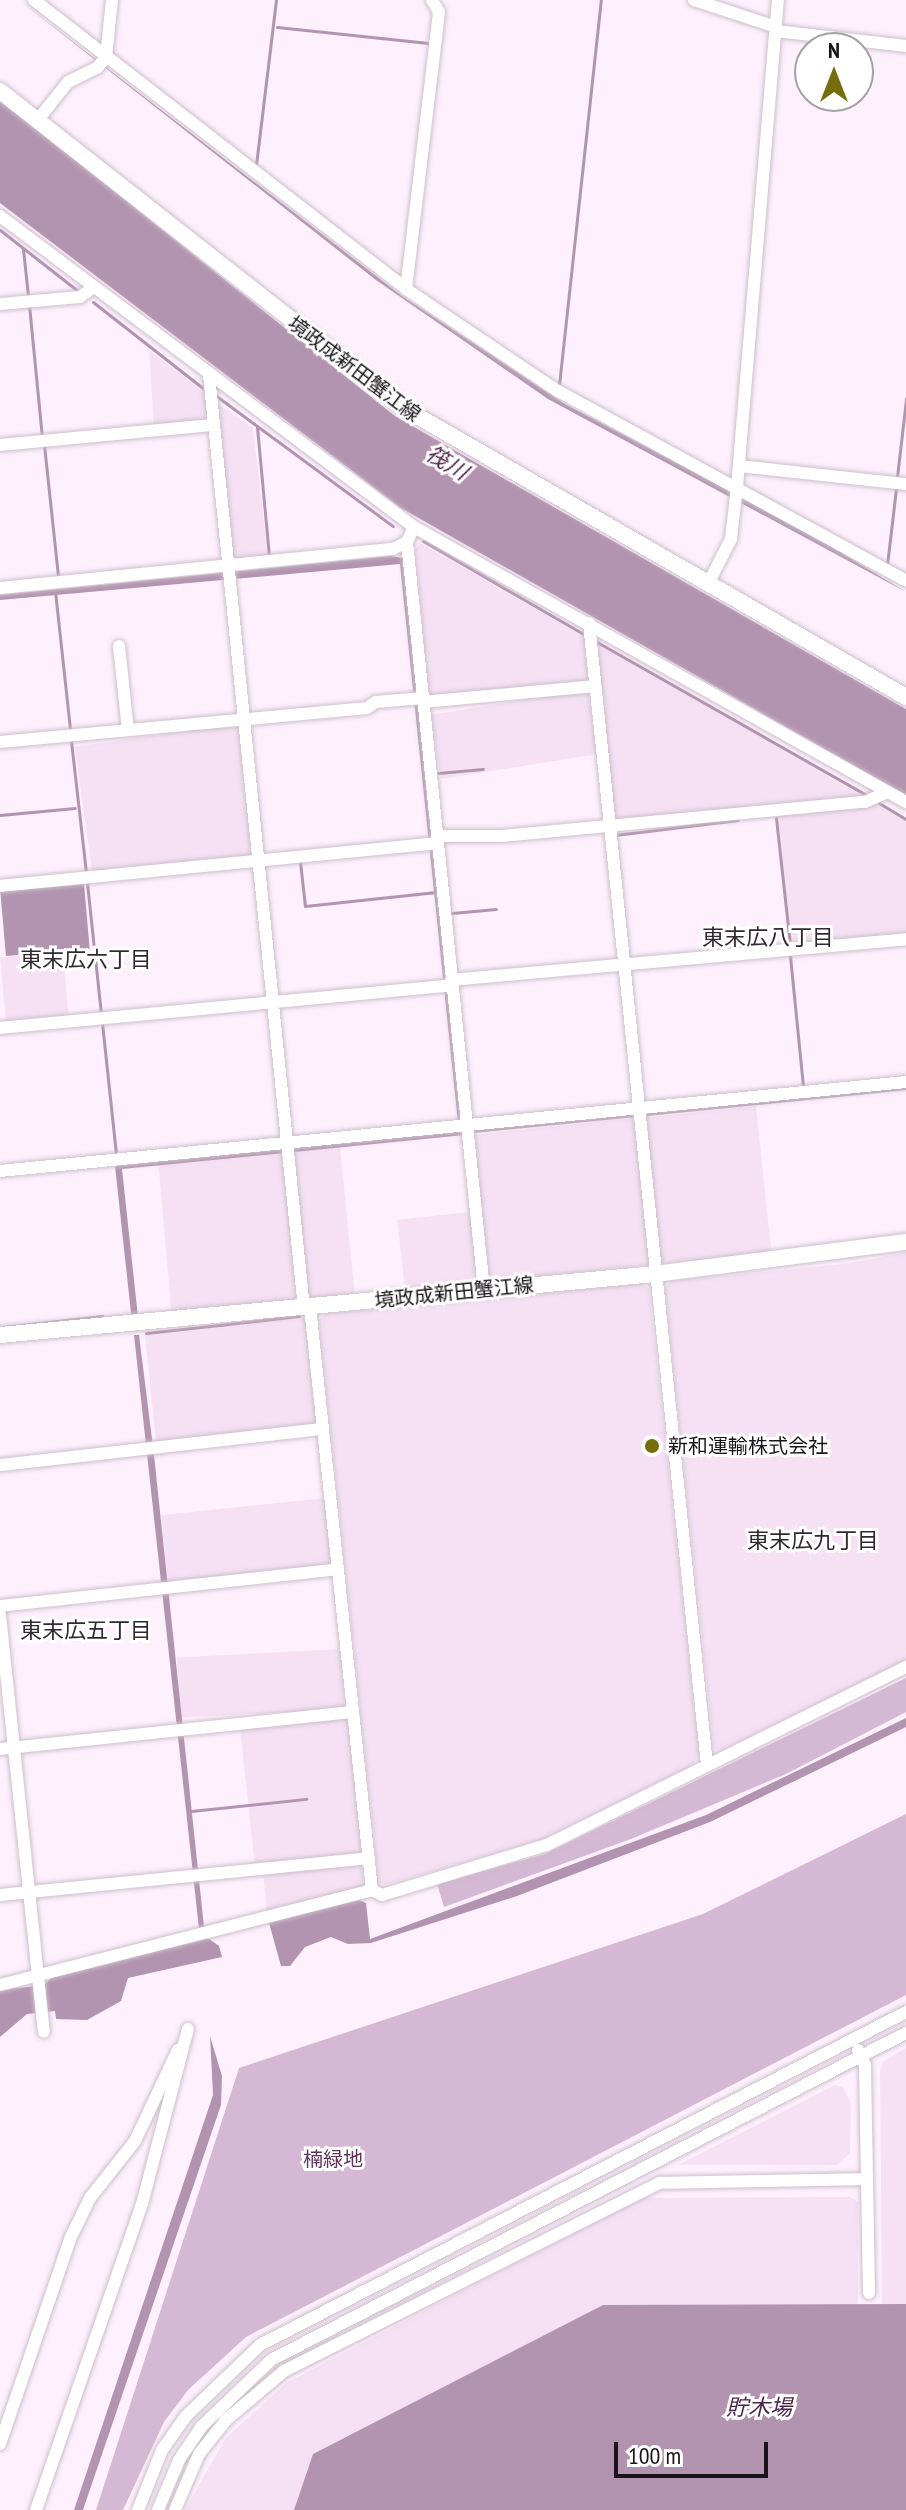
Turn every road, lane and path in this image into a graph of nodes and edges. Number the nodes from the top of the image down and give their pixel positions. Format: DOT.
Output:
graph roads {
  1 [pos="34,0"];
  2 [pos="112,0"];
  3 [pos="432,0"];
  4 [pos="694,0"];
  5 [pos="778,0"];
  6 [pos="776,29"];
  7 [pos="906,46"];
  8 [pos="106,57"];
  9 [pos="0,91"];
  10 [pos="37,121"];
  11 [pos="0,216"];
  12 [pos="94,287"];
  13 [pos="406,289"];
  14 [pos="0,304"];
  15 [pos="209,375"];
  16 [pos="212,425"];
  17 [pos="0,445"];
  18 [pos="739,466"];
  19 [pos="906,484"];
  20 [pos="735,493"];
  21 [pos="414,527"];
  22 [pos="407,542"];
  23 [pos="228,572"];
  24 [pos="906,581"];
  25 [pos="708,584"];
  26 [pos="0,588"];
  27 [pos="589,623"];
  28 [pos="119,646"];
  29 [pos="595,686"];
  30 [pos="906,697"];
  31 [pos="419,699"];
  32 [pos="244,719"];
  33 [pos="128,730"];
  34 [pos="0,742"];
  35 [pos="887,792"];
  36 [pos="906,802"];
  37 [pos="609,826"];
  38 [pos="434,842"];
  39 [pos="260,860"];
  40 [pos="0,886"];
  41 [pos="906,939"];
  42 [pos="624,967"];
  43 [pos="449,984"];
  44 [pos="273,1003"];
  45 [pos="0,1028"];
  46 [pos="906,1082"];
  47 [pos="637,1108"];
  48 [pos="467,1125"];
  49 [pos="288,1147"];
  50 [pos="0,1171"];
  51 [pos="906,1242"];
  52 [pos="655,1274"];
  53 [pos="484,1290"];
  54 [pos="307,1308"];
  55 [pos="0,1335"];
  56 [pos="322,1429"];
  57 [pos="0,1465"];
  58 [pos="338,1569"];
  59 [pos="0,1606"];
  60 [pos="0,1615"];
  61 [pos="906,1667"];
  62 [pos="353,1712"];
  63 [pos="7,1748"];
  64 [pos="707,1764"];
  65 [pos="369,1858"];
  66 [pos="372,1890"];
  67 [pos="29,1892"];
  68 [pos="0,1895"];
  69 [pos="38,1978"];
  70 [pos="0,1985"];
  71 [pos="906,2012"];
  72 [pos="44,2028"];
  73 [pos="906,2033"];
  74 [pos="853,2040"];
  75 [pos="862,2057"];
  76 [pos="865,2179"];
  77 [pos="869,2293"];
  78 [pos="0,2444"];
  79 [pos="36,2510"];
  80 [pos="138,2510"];
  81 [pos="158,2510"];
  82 [pos="175,2510"];
  1 -- 8 [label="street"];
  2 -- 8 [label="street"];
  3 -- 13 [label="street"];
  4 -- 6 [label="street"];
  5 -- 6 [label="street"];
  6 -- 7 [label="street"];
  6 -- 18 [label="street"];
  8 -- 10 [label="street"];
  8 -- 13 [label="street"];
  9 -- 10 [label="main road, 境政成新田蟹江線"];
  10 -- 25 [label="main road, 境政成新田蟹江線"];
  11 -- 12 [label="street"];
  12 -- 14 [label="street"];
  12 -- 15 [label="street"];
  13 -- 20 [label="street"];
  15 -- 16 [label="street"];
  15 -- 21 [label="street"];
  16 -- 17 [label="street"];
  16 -- 23 [label="street"];
  18 -- 19 [label="street"];
  18 -- 20 [label="street"];
  20 -- 24 [label="street"];
  20 -- 25 [label="street"];
  21 -- 22 [label="street"];
  21 -- 27 [label="street"];
  22 -- 23 [label="street"];
  22 -- 31 [label="street"];
  23 -- 26 [label="street"];
  23 -- 32 [label="street"];
  25 -- 30 [label="main road, 境政成新田蟹江線"];
  27 -- 29 [label="street"];
  27 -- 35 [label="street"];
  28 -- 33 [label="street"];
  29 -- 31 [label="street"];
  29 -- 37 [label="street"];
  31 -- 32 [label="street"];
  31 -- 38 [label="street"];
  32 -- 33 [label="street"];
  32 -- 39 [label="street"];
  33 -- 34 [label="street"];
  35 -- 36 [label="street"];
  35 -- 37 [label="street"];
  37 -- 38 [label="street"];
  37 -- 42 [label="street"];
  38 -- 39 [label="street"];
  38 -- 43 [label="street"];
  39 -- 40 [label="street"];
  39 -- 44 [label="street"];
  41 -- 42 [label="street"];
  42 -- 43 [label="street"];
  42 -- 47 [label="street"];
  43 -- 44 [label="street"];
  43 -- 48 [label="street"];
  44 -- 45 [label="street"];
  44 -- 49 [label="street"];
  46 -- 47 [label="street"];
  47 -- 48 [label="street"];
  47 -- 52 [label="street"];
  48 -- 49 [label="street"];
  48 -- 53 [label="street"];
  49 -- 50 [label="street"];
  49 -- 54 [label="street"];
  51 -- 52 [label="main road, 境政成新田蟹江線"];
  52 -- 53 [label="main road, 境政成新田蟹江線"];
  52 -- 64 [label="street"];
  53 -- 54 [label="main road, 境政成新田蟹江線"];
  54 -- 55 [label="main road, 境政成新田蟹江線"];
  54 -- 56 [label="street"];
  56 -- 57 [label="street"];
  56 -- 58 [label="street"];
  58 -- 59 [label="street"];
  58 -- 62 [label="street"];
  60 -- 63 [label="street"];
  61 -- 64 [label="street"];
  62 -- 63 [label="street"];
  62 -- 65 [label="street"];
  63 -- 67 [label="street"];
  64 -- 66 [label="street"];
  65 -- 66 [label="street"];
  65 -- 67 [label="street"];
  66 -- 69 [label="street"];
  67 -- 68 [label="street"];
  67 -- 69 [label="street"];
  69 -- 70 [label="street"];
  69 -- 72 [label="street"];
  71 -- 74 [label="street"];
  73 -- 75 [label="street"];
  74 -- 75 [label="street"];
  74 -- 80 [label="street"];
  75 -- 76 [label="street"];
  75 -- 81 [label="street"];
  76 -- 77 [label="street"];
  76 -- 82 [label="street"];
  78 -- 79 [label="street"];
}
